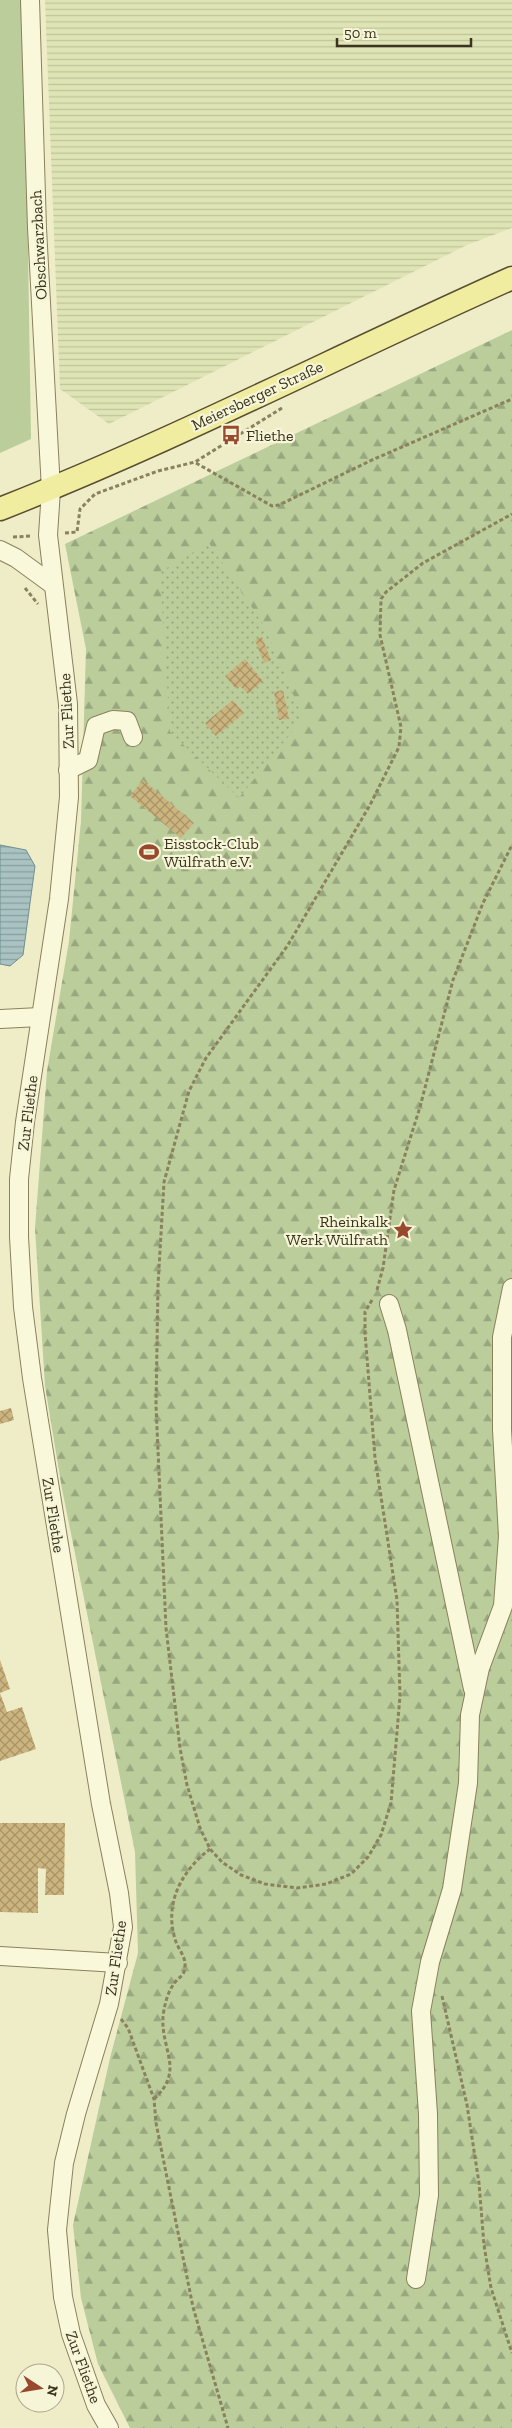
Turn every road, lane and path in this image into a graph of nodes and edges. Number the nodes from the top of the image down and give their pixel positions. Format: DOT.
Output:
graph roads {
  1 [pos="30,0"];
  2 [pos="512,278"];
  3 [pos="512,399"];
  4 [pos="51,490"];
  5 [pos="0,509"];
  6 [pos="512,514"];
  7 [pos="48,535"];
  8 [pos="5,544"];
  9 [pos="53,585"];
  10 [pos="133,737"];
  11 [pos="68,770"];
  12 [pos="512,844"];
  13 [pos="40,1017"];
  14 [pos="0,1019"];
  15 [pos="512,1288"];
  16 [pos="389,1304"];
  17 [pos="474,1695"];
  18 [pos="210,1849"];
  19 [pos="0,1956"];
  20 [pos="118,1963"];
  21 [pos="441,1992"];
  22 [pos="109,2004"];
  23 [pos="154,2099"];
  24 [pos="416,2278"];
  25 [pos="512,2353"];
  26 [pos="109,2428"];
  27 [pos="228,2428"];
  1 -- 4 [label="street, Obschwarzbach"];
  2 -- 4 [label="main road, Meiersberger Straße"];
  3 -- 7 [label="path"];
  4 -- 5 [label="main road, Meiersberger Straße"];
  4 -- 7 [label="street, Zur Fliethe"];
  6 -- 18 [label="path"];
  7 -- 8 [label="path"];
  7 -- 9 [label="street, Zur Fliethe"];
  8 -- 9 [label="street"];
  9 -- 11 [label="street, Zur Fliethe"];
  10 -- 11 [label="street"];
  11 -- 13 [label="street, Zur Fliethe"];
  12 -- 18 [label="path"];
  13 -- 14 [label="street"];
  13 -- 20 [label="street, Zur Fliethe"];
  15 -- 17 [label="street"];
  16 -- 17 [label="street"];
  17 -- 24 [label="street"];
  18 -- 23 [label="path"];
  19 -- 20 [label="street"];
  20 -- 22 [label="street, Zur Fliethe"];
  21 -- 25 [label="path"];
  22 -- 23 [label="path"];
  22 -- 26 [label="street, Zur Fliethe"];
  23 -- 27 [label="path"];
}
